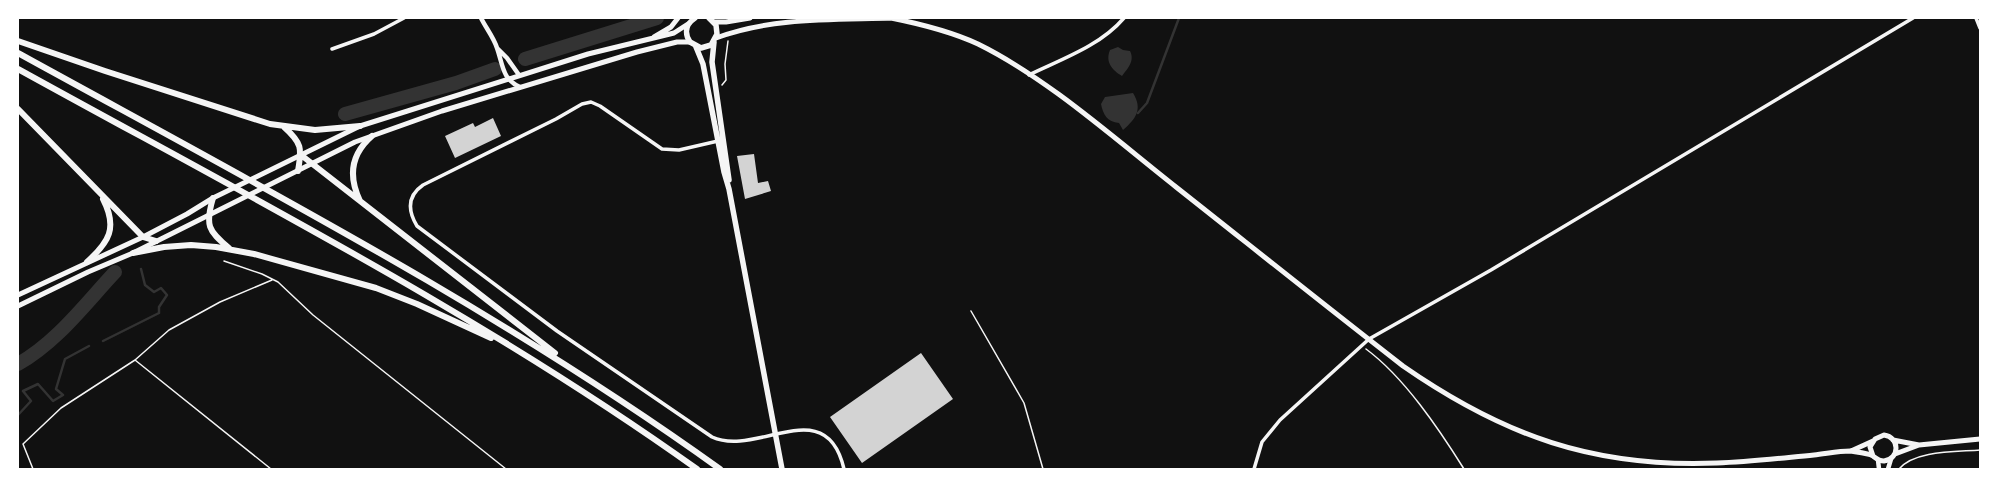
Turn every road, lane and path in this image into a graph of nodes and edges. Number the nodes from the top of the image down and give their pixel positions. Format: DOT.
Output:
graph roads {
  1 [pos="404,18"];
  2 [pos="480,18"];
  3 [pos="678,18"];
  4 [pos="750,18"];
  5 [pos="892,18"];
  6 [pos="1124,18"];
  7 [pos="1913,18"];
  8 [pos="1976,18"];
  9 [pos="692,20"];
  10 [pos="711,20"];
  11 [pos="1980,28"];
  12 [pos="650,39"];
  13 [pos="715,40"];
  14 [pos="728,40"];
  15 [pos="18,41"];
  16 [pos="690,42"];
  17 [pos="696,47"];
  18 [pos="497,48"];
  19 [pos="332,49"];
  20 [pos="18,53"];
  21 [pos="18,69"];
  22 [pos="518,73"];
  23 [pos="1029,75"];
  24 [pos="507,77"];
  25 [pos="726,80"];
  26 [pos="520,87"];
  27 [pos="18,109"];
  28 [pos="284,126"];
  29 [pos="360,126"];
  30 [pos="372,136"];
  31 [pos="718,141"];
  32 [pos="301,155"];
  33 [pos="312,165"];
  34 [pos="298,171"];
  35 [pos="94,186"];
  36 [pos="729,189"];
  37 [pos="213,198"];
  38 [pos="361,202"];
  39 [pos="208,215"];
  40 [pos="142,236"];
  41 [pos="156,241"];
  42 [pos="230,249"];
  43 [pos="133,252"];
  44 [pos="224,261"];
  45 [pos="87,262"];
  46 [pos="272,280"];
  47 [pos="18,295"];
  48 [pos="18,306"];
  49 [pos="971,311"];
  50 [pos="1369,339"];
  51 [pos="1361,345"];
  52 [pos="515,348"];
  53 [pos="135,360"];
  54 [pos="581,374"];
  55 [pos="776,434"];
  56 [pos="1980,439"];
  57 [pos="1893,440"];
  58 [pos="1873,441"];
  59 [pos="1919,445"];
  60 [pos="1980,450"];
  61 [pos="1850,451"];
  62 [pos="1895,454"];
  63 [pos="1873,456"];
  64 [pos="1891,459"];
  65 [pos="1878,460"];
  66 [pos="33,469"];
  67 [pos="271,469"];
  68 [pos="506,469"];
  69 [pos="697,469"];
  70 [pos="720,469"];
  71 [pos="782,469"];
  72 [pos="844,469"];
  73 [pos="1043,469"];
  74 [pos="1254,469"];
  75 [pos="1464,469"];
  76 [pos="1879,469"];
  77 [pos="1888,469"];
  78 [pos="1899,469"];
  1 -- 19 [label="street"];
  2 -- 18 [label="street"];
  3 -- 12 [label="main road"];
  4 -- 10 [label="main road"];
  5 -- 13 [label="main road"];
  5 -- 23 [label="main road"];
  6 -- 23 [label="street"];
  7 -- 50 [label="street"];
  8 -- 11 [label="street"];
  9 -- 12 [label="main road"];
  9 -- 16 [label="main road"];
  10 -- 13 [label="main road"];
  12 -- 22 [label="main road"];
  13 -- 17 [label="main road"];
  13 -- 36 [label="main road"];
  14 -- 25 [label="path"];
  15 -- 28 [label="highway"];
  16 -- 17 [label="main road"];
  16 -- 26 [label="main road"];
  17 -- 31 [label="main road"];
  18 -- 22 [label="street"];
  18 -- 24 [label="street"];
  20 -- 54 [label="highway"];
  21 -- 52 [label="highway"];
  22 -- 24 [label="main road"];
  23 -- 50 [label="main road"];
  24 -- 26 [label="street"];
  24 -- 29 [label="main road"];
  26 -- 30 [label="main road"];
  27 -- 35 [label="highway"];
  28 -- 29 [label="highway"];
  28 -- 32 [label="highway"];
  29 -- 32 [label="main road"];
  30 -- 33 [label="main road"];
  30 -- 38 [label="highway"];
  31 -- 36 [label="main road"];
  31 -- 55 [label="street"];
  32 -- 33 [label="highway"];
  32 -- 34 [label="highway"];
  32 -- 37 [label="main road"];
  33 -- 34 [label="main road"];
  33 -- 38 [label="highway"];
  34 -- 39 [label="main road"];
  35 -- 40 [label="highway"];
  35 -- 45 [label="highway"];
  36 -- 55 [label="main road"];
  37 -- 39 [label="highway"];
  37 -- 40 [label="main road"];
  38 -- 54 [label="highway"];
  39 -- 41 [label="main road"];
  39 -- 42 [label="highway"];
  40 -- 41 [label="highway"];
  40 -- 45 [label="main road"];
  41 -- 43 [label="main road"];
  42 -- 43 [label="highway"];
  42 -- 52 [label="highway"];
  43 -- 48 [label="main road"];
  44 -- 46 [label="path"];
  45 -- 47 [label="main road"];
  46 -- 53 [label="path"];
  46 -- 68 [label="path"];
  49 -- 73 [label="path"];
  50 -- 51 [label="street"];
  50 -- 61 [label="main road"];
  51 -- 74 [label="street"];
  51 -- 75 [label="path"];
  52 -- 69 [label="highway"];
  53 -- 66 [label="path"];
  53 -- 67 [label="path"];
  54 -- 70 [label="highway"];
  55 -- 71 [label="main road"];
  55 -- 72 [label="street"];
  56 -- 59 [label="main road"];
  57 -- 58 [label="main road"];
  57 -- 59 [label="main road"];
  57 -- 62 [label="main road"];
  58 -- 61 [label="main road"];
  58 -- 63 [label="main road"];
  59 -- 62 [label="main road"];
  60 -- 78 [label="path"];
  61 -- 63 [label="main road"];
  62 -- 64 [label="main road"];
  63 -- 65 [label="main road"];
  64 -- 65 [label="main road"];
  64 -- 77 [label="street"];
  65 -- 76 [label="street"];
}
